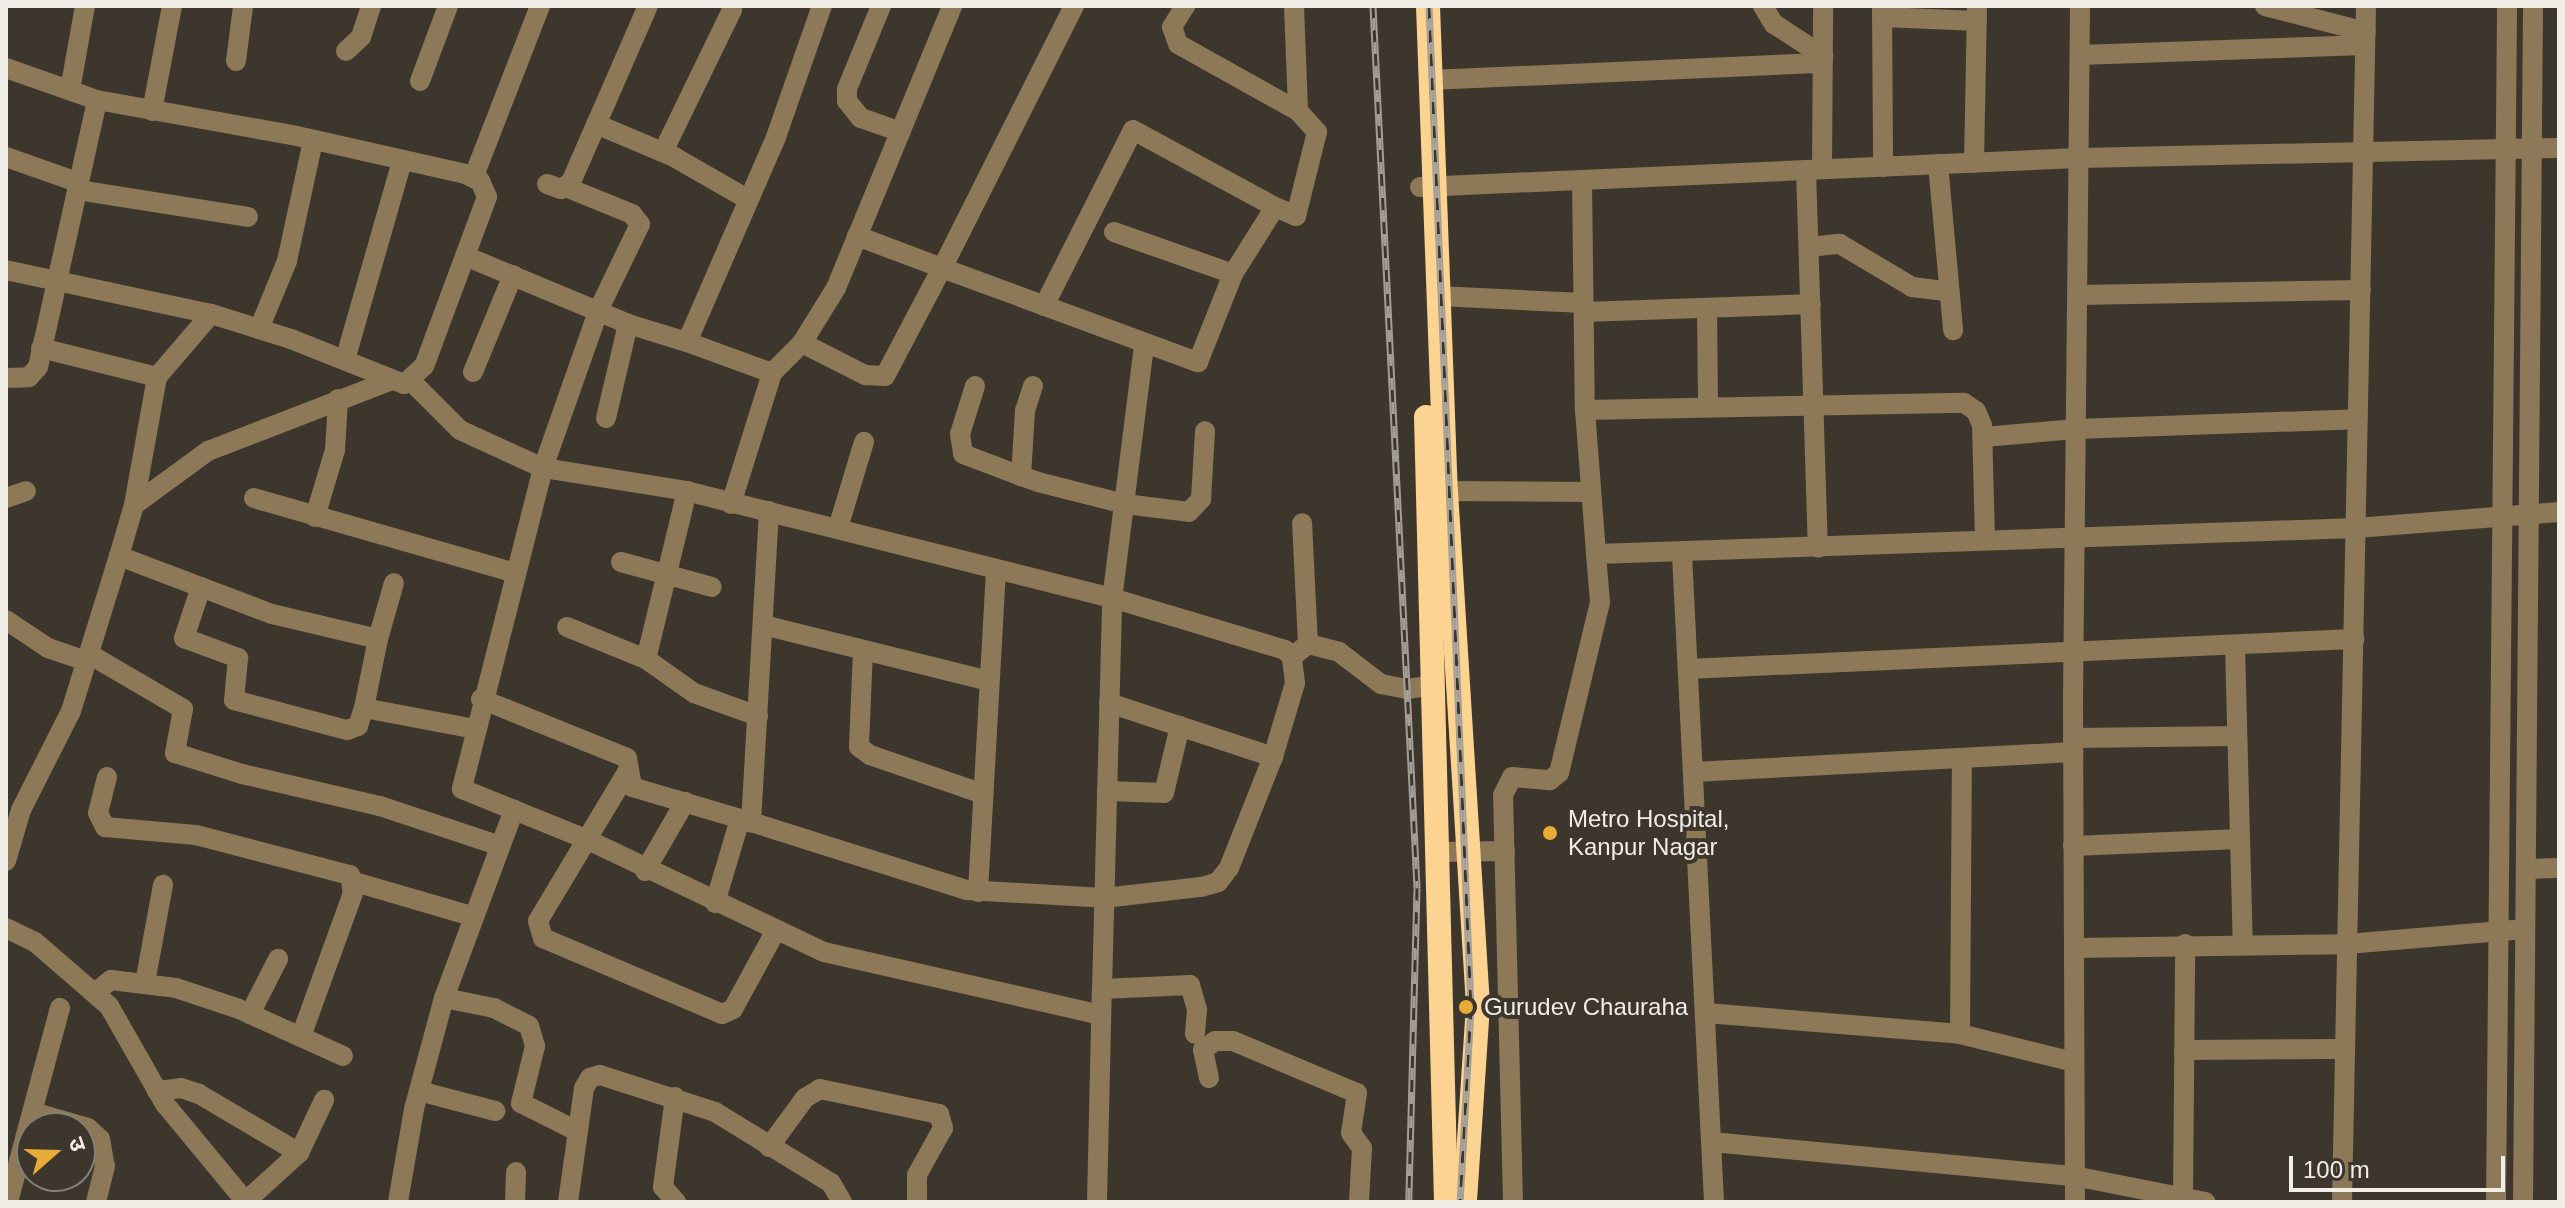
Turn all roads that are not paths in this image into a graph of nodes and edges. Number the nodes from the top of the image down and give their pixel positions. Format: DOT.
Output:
graph roads {
  1 [pos="172,6"];
  2 [pos="243,6"];
  3 [pos="371,6"];
  4 [pos="448,6"];
  5 [pos="540,6"];
  6 [pos="648,6"];
  7 [pos="822,6"];
  8 [pos="881,6"];
  9 [pos="952,6"];
  10 [pos="1074,6"];
  11 [pos="1185,6"];
  12 [pos="1294,6"];
  13 [pos="1413,6"];
  14 [pos="1428,6"];
  15 [pos="1763,6"];
  16 [pos="1823,6"];
  17 [pos="2080,6"];
  18 [pos="2265,6"];
  19 [pos="2366,6"];
  20 [pos="2507,6"];
  21 [pos="2533,6"];
  22 [pos="80,7"];
  23 [pos="732,10"];
  24 [pos="1882,11"];
  25 [pos="1977,14"];
  26 [pos="2366,38"];
  27 [pos="346,51"];
  28 [pos="2080,55"];
  29 [pos="1823,59"];
  30 [pos="236,61"];
  31 [pos="6,68"];
  32 [pos="1430,80"];
  33 [pos="420,81"];
  34 [pos="70,90"];
  35 [pos="97,100"];
  36 [pos="152,111"];
  37 [pos="1298,111"];
  38 [pos="596,124"];
  39 [pos="901,132"];
  40 [pos="313,141"];
  41 [pos="2532,147"];
  42 [pos="2559,148"];
  43 [pos="2507,149"];
  44 [pos="663,152"];
  45 [pos="2364,152"];
  46 [pos="6,157"];
  47 [pos="2079,158"];
  48 [pos="402,161"];
  49 [pos="1974,163"];
  50 [pos="1938,164"];
  51 [pos="1883,167"];
  52 [pos="1814,170"];
  53 [pos="474,176"];
  54 [pos="1582,180"];
  55 [pos="79,186"];
  56 [pos="1426,187"];
  57 [pos="749,200"];
  58 [pos="1275,207"];
  59 [pos="248,217"];
  60 [pos="1114,232"];
  61 [pos="857,236"];
  62 [pos="1809,247"];
  63 [pos="465,256"];
  64 [pos="942,268"];
  65 [pos="6,270"];
  66 [pos="1233,274"];
  67 [pos="513,275"];
  68 [pos="59,283"];
  69 [pos="2361,290"];
  70 [pos="1950,292"];
  71 [pos="2078,295"];
  72 [pos="1438,296"];
  73 [pos="1811,304"];
  74 [pos="1044,306"];
  75 [pos="1584,308"];
  76 [pos="1707,308"];
  77 [pos="599,309"];
  78 [pos="211,314"];
  79 [pos="628,324"];
  80 [pos="259,329"];
  81 [pos="1953,330"];
  82 [pos="687,342"];
  83 [pos="802,343"];
  84 [pos="1144,346"];
  85 [pos="41,348"];
  86 [pos="345,360"];
  87 [pos="473,372"];
  88 [pos="772,373"];
  89 [pos="157,377"];
  90 [pos="6,378"];
  91 [pos="389,381"];
  92 [pos="411,381"];
  93 [pos="975,386"];
  94 [pos="1033,386"];
  95 [pos="338,399"];
  96 [pos="1708,407"];
  97 [pos="1585,410"];
  98 [pos="1814,410"];
  99 [pos="606,418"];
  100 [pos="2358,419"];
  101 [pos="2076,429"];
  102 [pos="1205,431"];
  103 [pos="1984,437"];
  104 [pos="864,442"];
  105 [pos="543,468"];
  106 [pos="1021,476"];
  107 [pos="26,491"];
  108 [pos="687,491"];
  109 [pos="1446,491"];
  110 [pos="1591,492"];
  111 [pos="6,498"];
  112 [pos="254,498"];
  113 [pos="731,504"];
  114 [pos="1125,504"];
  115 [pos="134,505"];
  116 [pos="769,511"];
  117 [pos="2559,512"];
  118 [pos="2530,513"];
  119 [pos="2504,516"];
  120 [pos="315,517"];
  121 [pos="1302,523"];
  122 [pos="838,528"];
  123 [pos="2356,528"];
  124 [pos="2075,537"];
  125 [pos="1985,540"];
  126 [pos="1818,548"];
  127 [pos="1596,554"];
  128 [pos="1682,554"];
  129 [pos="119,556"];
  130 [pos="621,562"];
  131 [pos="996,572"];
  132 [pos="515,573"];
  133 [pos="667,575"];
  134 [pos="394,583"];
  135 [pos="201,587"];
  136 [pos="712,587"];
  137 [pos="1112,598"];
  138 [pos="6,620"];
  139 [pos="763,625"];
  140 [pos="567,627"];
  141 [pos="378,639"];
  142 [pos="2354,639"];
  143 [pos="2235,646"];
  144 [pos="863,650"];
  145 [pos="1300,650"];
  146 [pos="2074,655"];
  147 [pos="88,657"];
  148 [pos="646,659"];
  149 [pos="1688,669"];
  150 [pos="989,681"];
  151 [pos="1434,685"];
  152 [pos="481,699"];
  153 [pos="1109,703"];
  154 [pos="364,708"];
  155 [pos="758,716"];
  156 [pos="1180,726"];
  157 [pos="475,729"];
  158 [pos="2237,736"];
  159 [pos="2073,745"];
  160 [pos="1273,757"];
  161 [pos="1962,760"];
  162 [pos="1693,772"];
  163 [pos="626,774"];
  164 [pos="107,777"];
  165 [pos="1107,791"];
  166 [pos="983,794"];
  167 [pos="685,802"];
  168 [pos="14,807"];
  169 [pos="514,810"];
  170 [pos="745,820"];
  171 [pos="2240,839"];
  172 [pos="588,840"];
  173 [pos="500,846"];
  174 [pos="2073,846"];
  175 [pos="1467,851"];
  176 [pos="1505,851"];
  177 [pos="1439,852"];
  178 [pos="6,861"];
  179 [pos="2559,868"];
  180 [pos="2527,869"];
  181 [pos="645,871"];
  182 [pos="355,882"];
  183 [pos="163,885"];
  184 [pos="978,892"];
  185 [pos="1104,898"];
  186 [pos="715,903"];
  187 [pos="471,916"];
  188 [pos="6,928"];
  189 [pos="776,930"];
  190 [pos="2527,930"];
  191 [pos="2499,931"];
  192 [pos="2243,942"];
  193 [pos="2185,944"];
  194 [pos="2347,944"];
  195 [pos="2074,948"];
  196 [pos="278,959"];
  197 [pos="145,983"];
  198 [pos="1102,989"];
  199 [pos="96,992"];
  200 [pos="444,998"];
  201 [pos="60,1008"];
  202 [pos="1706,1013"];
  203 [pos="250,1014"];
  204 [pos="1101,1015"];
  205 [pos="1195,1034"];
  206 [pos="1960,1034"];
  207 [pos="301,1037"];
  208 [pos="2345,1049"];
  209 [pos="2184,1050"];
  210 [pos="343,1056"];
  211 [pos="2074,1062"];
  212 [pos="1209,1078"];
  213 [pos="157,1091"];
  214 [pos="419,1091"];
  215 [pos="675,1097"];
  216 [pos="324,1100"];
  217 [pos="495,1111"];
  218 [pos="33,1112"];
  219 [pos="577,1131"];
  220 [pos="96,1135"];
  221 [pos="1712,1142"];
  222 [pos="769,1147"];
  223 [pos="299,1153"];
  224 [pos="516,1172"];
  225 [pos="16,1173"];
  226 [pos="2074,1176"];
  227 [pos="2183,1198"];
  228 [pos="8,1202"];
  229 [pos="96,1202"];
  230 [pos="246,1202"];
  231 [pos="398,1202"];
  232 [pos="515,1202"];
  233 [pos="568,1202"];
  234 [pos="676,1202"];
  235 [pos="842,1202"];
  236 [pos="917,1202"];
  237 [pos="1097,1202"];
  238 [pos="1359,1202"];
  239 [pos="1446,1202"];
  240 [pos="1465,1202"];
  241 [pos="1513,1202"];
  242 [pos="1714,1202"];
  243 [pos="2075,1202"];
  244 [pos="2205,1202"];
  245 [pos="2342,1202"];
  246 [pos="2496,1202"];
  247 [pos="2523,1202"];
  1 -- 36 [label="street"];
  2 -- 30 [label="street"];
  3 -- 27 [label="street"];
  4 -- 33 [label="street"];
  5 -- 53 [label="street"];
  6 -- 38 [label="street"];
  7 -- 57 [label="street"];
  8 -- 39 [label="street"];
  9 -- 39 [label="street"];
  10 -- 64 [label="street"];
  11 -- 37 [label="street"];
  12 -- 37 [label="street"];
  13 -- 56 [label="highway"];
  14 -- 32 [label="highway"];
  15 -- 29 [label="street"];
  16 -- 29 [label="street"];
  17 -- 28 [label="street"];
  18 -- 26 [label="street"];
  19 -- 26 [label="street"];
  20 -- 43 [label="street"];
  21 -- 41 [label="street"];
  22 -- 34 [label="street"];
  23 -- 44 [label="street"];
  24 -- 25 [label="street"];
  24 -- 51 [label="street"];
  25 -- 49 [label="street"];
  26 -- 28 [label="street"];
  26 -- 45 [label="street"];
  28 -- 47 [label="street"];
  29 -- 32 [label="street"];
  29 -- 52 [label="street"];
  31 -- 34 [label="street"];
  32 -- 56 [label="highway"];
  34 -- 35 [label="street"];
  35 -- 36 [label="street"];
  35 -- 55 [label="street"];
  36 -- 40 [label="street"];
  37 -- 58 [label="street"];
  38 -- 44 [label="street"];
  38 -- 77 [label="street"];
  39 -- 61 [label="street"];
  40 -- 48 [label="street"];
  40 -- 80 [label="street"];
  41 -- 42 [label="street"];
  41 -- 43 [label="street"];
  41 -- 118 [label="street"];
  43 -- 45 [label="street"];
  43 -- 119 [label="street"];
  44 -- 57 [label="street"];
  45 -- 47 [label="street"];
  45 -- 69 [label="street"];
  46 -- 55 [label="street"];
  47 -- 49 [label="street"];
  47 -- 71 [label="street"];
  48 -- 53 [label="street"];
  48 -- 86 [label="street"];
  49 -- 50 [label="street"];
  50 -- 51 [label="street"];
  50 -- 70 [label="street"];
  51 -- 52 [label="street"];
  52 -- 54 [label="street"];
  52 -- 62 [label="street"];
  53 -- 63 [label="street"];
  54 -- 56 [label="street"];
  54 -- 75 [label="street"];
  55 -- 59 [label="street"];
  55 -- 68 [label="street"];
  56 -- 72 [label="highway"];
  56 -- 151 [label="highway"];
  57 -- 82 [label="street"];
  58 -- 66 [label="street"];
  58 -- 74 [label="street"];
  60 -- 66 [label="street"];
  61 -- 64 [label="street"];
  61 -- 83 [label="street"];
  62 -- 70 [label="street"];
  62 -- 73 [label="street"];
  63 -- 67 [label="street"];
  63 -- 92 [label="street"];
  64 -- 74 [label="street"];
  64 -- 83 [label="street"];
  65 -- 68 [label="street"];
  66 -- 84 [label="street"];
  67 -- 77 [label="street"];
  67 -- 87 [label="street"];
  68 -- 78 [label="street"];
  68 -- 85 [label="street"];
  69 -- 71 [label="street"];
  69 -- 100 [label="street"];
  70 -- 81 [label="street"];
  71 -- 101 [label="street"];
  72 -- 75 [label="street"];
  72 -- 109 [label="highway"];
  73 -- 76 [label="street"];
  73 -- 98 [label="street"];
  74 -- 84 [label="street"];
  75 -- 76 [label="street"];
  75 -- 97 [label="street"];
  76 -- 96 [label="street"];
  77 -- 79 [label="street"];
  77 -- 105 [label="street"];
  78 -- 80 [label="street"];
  78 -- 89 [label="street"];
  79 -- 82 [label="street"];
  79 -- 99 [label="street"];
  80 -- 86 [label="street"];
  82 -- 88 [label="street"];
  83 -- 88 [label="street"];
  84 -- 114 [label="street"];
  85 -- 89 [label="street"];
  85 -- 90 [label="street"];
  86 -- 91 [label="street"];
  88 -- 113 [label="street"];
  89 -- 115 [label="street"];
  91 -- 92 [label="street"];
  91 -- 95 [label="street"];
  92 -- 105 [label="street"];
  93 -- 106 [label="street"];
  94 -- 106 [label="street"];
  95 -- 115 [label="street"];
  95 -- 120 [label="street"];
  96 -- 97 [label="street"];
  96 -- 98 [label="street"];
  97 -- 110 [label="street"];
  98 -- 103 [label="street"];
  98 -- 126 [label="street"];
  100 -- 101 [label="street"];
  100 -- 123 [label="street"];
  101 -- 103 [label="street"];
  101 -- 124 [label="street"];
  102 -- 114 [label="street"];
  103 -- 125 [label="street"];
  104 -- 122 [label="street"];
  105 -- 108 [label="street"];
  105 -- 132 [label="street"];
  106 -- 114 [label="street"];
  107 -- 111 [label="street"];
  108 -- 113 [label="street"];
  108 -- 133 [label="street"];
  109 -- 110 [label="street"];
  109 -- 175 [label="highway"];
  110 -- 127 [label="street"];
  112 -- 120 [label="street"];
  113 -- 116 [label="street"];
  114 -- 137 [label="street"];
  115 -- 129 [label="street"];
  116 -- 122 [label="street"];
  116 -- 139 [label="street"];
  117 -- 118 [label="street"];
  118 -- 119 [label="street"];
  118 -- 180 [label="street"];
  119 -- 123 [label="street"];
  119 -- 191 [label="street"];
  120 -- 132 [label="street"];
  121 -- 145 [label="street"];
  122 -- 131 [label="street"];
  123 -- 124 [label="street"];
  123 -- 142 [label="street"];
  124 -- 125 [label="street"];
  124 -- 146 [label="street"];
  125 -- 126 [label="street"];
  126 -- 128 [label="street"];
  127 -- 128 [label="street"];
  127 -- 176 [label="street"];
  128 -- 149 [label="street"];
  129 -- 135 [label="street"];
  129 -- 147 [label="street"];
  130 -- 133 [label="street"];
  131 -- 137 [label="street"];
  131 -- 150 [label="street"];
  132 -- 152 [label="street"];
  133 -- 136 [label="street"];
  133 -- 148 [label="street"];
  134 -- 141 [label="street"];
  135 -- 141 [label="street"];
  135 -- 154 [label="street"];
  137 -- 145 [label="street"];
  137 -- 153 [label="street"];
  138 -- 147 [label="street"];
  139 -- 144 [label="street"];
  139 -- 155 [label="street"];
  140 -- 148 [label="street"];
  141 -- 154 [label="street"];
  142 -- 143 [label="street"];
  142 -- 194 [label="street"];
  143 -- 146 [label="street"];
  143 -- 158 [label="street"];
  144 -- 150 [label="street"];
  144 -- 166 [label="street"];
  145 -- 151 [label="street"];
  145 -- 160 [label="street"];
  146 -- 149 [label="street"];
  146 -- 159 [label="street"];
  147 -- 168 [label="street"];
  147 -- 173 [label="street"];
  148 -- 155 [label="street"];
  149 -- 162 [label="street"];
  150 -- 166 [label="street"];
  151 -- 177 [label="highway"];
  152 -- 157 [label="street"];
  152 -- 163 [label="street"];
  153 -- 156 [label="street"];
  153 -- 165 [label="street"];
  154 -- 157 [label="street"];
  155 -- 170 [label="street"];
  156 -- 160 [label="street"];
  156 -- 165 [label="street"];
  157 -- 169 [label="street"];
  158 -- 159 [label="street"];
  158 -- 171 [label="street"];
  159 -- 161 [label="street"];
  159 -- 174 [label="street"];
  160 -- 185 [label="street"];
  161 -- 162 [label="street"];
  161 -- 206 [label="street"];
  162 -- 202 [label="street"];
  163 -- 167 [label="street"];
  163 -- 172 [label="street"];
  164 -- 182 [label="street"];
  165 -- 185 [label="street"];
  166 -- 184 [label="street"];
  167 -- 170 [label="street"];
  167 -- 181 [label="street"];
  168 -- 178 [label="street"];
  169 -- 172 [label="street"];
  169 -- 173 [label="street"];
  170 -- 184 [label="street"];
  170 -- 186 [label="street"];
  171 -- 174 [label="street"];
  171 -- 192 [label="street"];
  172 -- 181 [label="street"];
  172 -- 189 [label="street"];
  173 -- 187 [label="street"];
  174 -- 195 [label="street"];
  175 -- 176 [label="street"];
  175 -- 177 [label="street"];
  175 -- 240 [label="highway"];
  176 -- 241 [label="street"];
  177 -- 239 [label="highway"];
  179 -- 180 [label="street"];
  180 -- 190 [label="street"];
  181 -- 186 [label="street"];
  182 -- 187 [label="street"];
  182 -- 207 [label="street"];
  183 -- 197 [label="street"];
  184 -- 185 [label="street"];
  185 -- 198 [label="street"];
  186 -- 189 [label="street"];
  187 -- 200 [label="street"];
  188 -- 199 [label="street"];
  189 -- 204 [label="street"];
  190 -- 191 [label="street"];
  190 -- 247 [label="street"];
  191 -- 194 [label="street"];
  191 -- 246 [label="street"];
  192 -- 193 [label="street"];
  192 -- 194 [label="street"];
  193 -- 195 [label="street"];
  193 -- 209 [label="street"];
  194 -- 208 [label="street"];
  195 -- 211 [label="street"];
  196 -- 203 [label="street"];
  197 -- 199 [label="street"];
  197 -- 203 [label="street"];
  198 -- 204 [label="street"];
  198 -- 205 [label="street"];
  199 -- 213 [label="street"];
  200 -- 214 [label="street"];
  200 -- 219 [label="street"];
  201 -- 218 [label="street"];
  202 -- 206 [label="street"];
  202 -- 221 [label="street"];
  203 -- 207 [label="street"];
  204 -- 237 [label="street"];
  206 -- 211 [label="street"];
  207 -- 210 [label="street"];
  208 -- 209 [label="street"];
  208 -- 245 [label="street"];
  209 -- 227 [label="street"];
  211 -- 226 [label="street"];
  212 -- 238 [label="street"];
  213 -- 223 [label="street"];
  213 -- 230 [label="street"];
  214 -- 217 [label="street"];
  214 -- 231 [label="street"];
  215 -- 219 [label="street"];
  215 -- 222 [label="street"];
  215 -- 234 [label="street"];
  216 -- 223 [label="street"];
  219 -- 233 [label="street"];
  220 -- 229 [label="street"];
  221 -- 226 [label="street"];
  221 -- 242 [label="street"];
  222 -- 235 [label="street"];
  222 -- 236 [label="street"];
  223 -- 230 [label="street"];
  224 -- 232 [label="street"];
  225 -- 228 [label="street"];
  226 -- 227 [label="street"];
  226 -- 243 [label="street"];
  227 -- 244 [label="street"];
}
